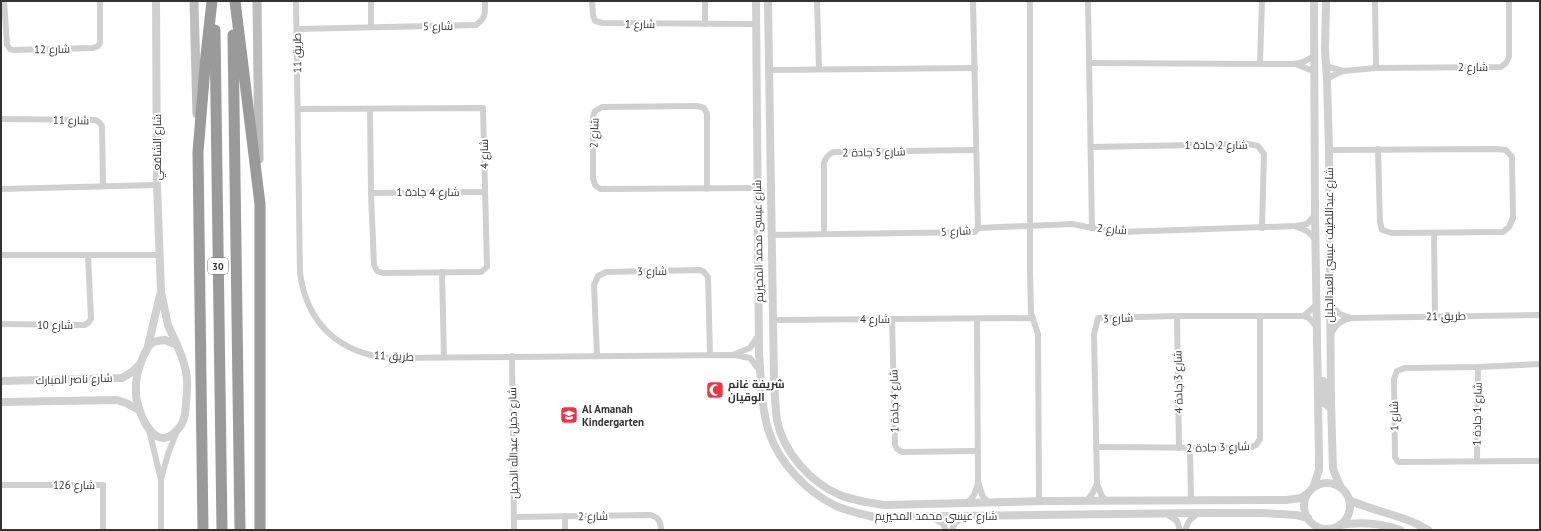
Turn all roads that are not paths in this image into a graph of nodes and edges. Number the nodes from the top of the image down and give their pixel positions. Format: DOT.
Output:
graph roads {
  1 [pos="4,1"];
  2 [pos="100,1"];
  3 [pos="156,1"];
  4 [pos="194,1"];
  5 [pos="213,1"];
  6 [pos="234,1"];
  7 [pos="257,1"];
  8 [pos="296,1"];
  9 [pos="371,1"];
  10 [pos="485,1"];
  11 [pos="592,1"];
  12 [pos="705,1"];
  13 [pos="756,1"];
  14 [pos="768,1"];
  15 [pos="817,1"];
  16 [pos="972,1"];
  17 [pos="1030,1"];
  18 [pos="1088,1"];
  19 [pos="1262,1"];
  20 [pos="1326,1"];
  21 [pos="1375,1"];
  22 [pos="1509,1"];
  23 [pos="1314,3"];
  24 [pos="705,24"];
  25 [pos="756,24"];
  26 [pos="371,27"];
  27 [pos="297,29"];
  28 [pos="1325,50"];
  29 [pos="1313,57"];
  30 [pos="1089,63"];
  31 [pos="1260,63"];
  32 [pos="1294,64"];
  33 [pos="1326,66"];
  34 [pos="975,68"];
  35 [pos="1376,68"];
  36 [pos="819,69"];
  37 [pos="770,70"];
  38 [pos="1313,71"];
  39 [pos="1343,71"];
  40 [pos="1327,80"];
  41 [pos="298,109"];
  42 [pos="370,109"];
  43 [pos="1,119"];
  44 [pos="1091,147"];
  45 [pos="1378,149"];
  46 [pos="976,150"];
  47 [pos="1329,150"];
  48 [pos="198,152"];
  49 [pos="157,185"];
  50 [pos="103,186"];
  51 [pos="1,188"];
  52 [pos="758,188"];
  53 [pos="707,189"];
  54 [pos="484,192"];
  55 [pos="371,193"];
  56 [pos="260,204"];
  57 [pos="1314,215"];
  58 [pos="1031,225"];
  59 [pos="1296,226"];
  60 [pos="978,228"];
  61 [pos="1092,228"];
  62 [pos="1262,228"];
  63 [pos="1434,232"];
  64 [pos="824,234"];
  65 [pos="772,235"];
  66 [pos="1315,239"];
  67 [pos="1,255"];
  68 [pos="88,255"];
  69 [pos="159,255"];
  70 [pos="759,269"];
  71 [pos="772,269"];
  72 [pos="442,272"];
  73 [pos="759,290"];
  74 [pos="773,290"];
  75 [pos="161,292"];
  76 [pos="1317,304"];
  77 [pos="1330,305"];
  78 [pos="1177,316"];
  79 [pos="1260,316"];
  80 [pos="1304,316"];
  81 [pos="1435,316"];
  82 [pos="1540,316"];
  83 [pos="1033,318"];
  84 [pos="1351,318"];
  85 [pos="892,319"];
  86 [pos="977,319"];
  87 [pos="773,320"];
  88 [pos="1,324"];
  89 [pos="1317,328"];
  90 [pos="759,333"];
  91 [pos="1330,337"];
  92 [pos="177,345"];
  93 [pos="148,346"];
  94 [pos="710,354"];
  95 [pos="734,355"];
  96 [pos="512,356"];
  97 [pos="597,356"];
  98 [pos="444,357"];
  99 [pos="141,363"];
  100 [pos="1540,364"];
  101 [pos="1478,367"];
  102 [pos="1318,368"];
  103 [pos="760,372"];
  104 [pos="1,381"];
  105 [pos="1,402"];
  106 [pos="1331,403"];
  107 [pos="139,410"];
  108 [pos="149,430"];
  109 [pos="178,430"];
  110 [pos="1096,447"];
  111 [pos="1179,448"];
  112 [pos="1190,448"];
  113 [pos="978,451"];
  114 [pos="1540,461"];
  115 [pos="1477,462"];
  116 [pos="161,480"];
  117 [pos="978,482"];
  118 [pos="1097,483"];
  119 [pos="1,485"];
  120 [pos="1341,488"];
  121 [pos="1310,490"];
  122 [pos="1191,500"];
  123 [pos="1259,500"];
  124 [pos="1349,500"];
  125 [pos="1086,501"];
  126 [pos="1107,501"];
  127 [pos="1025,502"];
  128 [pos="1039,502"];
  129 [pos="990,503"];
  130 [pos="877,504"];
  131 [pos="967,504"];
  132 [pos="893,505"];
  133 [pos="1166,513"];
  134 [pos="1199,513"];
  135 [pos="1262,514"];
  136 [pos="564,516"];
  137 [pos="1026,516"];
  138 [pos="514,517"];
  139 [pos="874,517"];
  140 [pos="895,517"];
  141 [pos="931,517"];
  142 [pos="964,517"];
  143 [pos="1308,518"];
  144 [pos="1340,525"];
  145 [pos="103,530"];
  146 [pos="161,530"];
  147 [pos="203,530"];
  148 [pos="222,530"];
  149 [pos="240,530"];
  150 [pos="260,530"];
  151 [pos="514,530"];
  152 [pos="565,530"];
  153 [pos="661,530"];
  154 [pos="946,530"];
  155 [pos="952,530"];
  156 [pos="1180,530"];
  157 [pos="1185,530"];
  158 [pos="1400,530"];
  159 [pos="1428,530"];
  1 -- 2 [label="street, شارع 12"];
  3 -- 49 [label="street, شارع الشافعي"];
  4 -- 48 [label="main road"];
  5 -- 48 [label="highway"];
  5 -- 148 [label="highway, 30"];
  6 -- 56 [label="highway"];
  6 -- 149 [label="highway, 30"];
  7 -- 56 [label="main road"];
  8 -- 27 [label="street, طريق 11"];
  9 -- 26 [label="street"];
  10 -- 26 [label="street, شارع 5"];
  11 -- 24 [label="street, شارع 1"];
  12 -- 24 [label="street"];
  13 -- 25 [label="street, شارع عيسى محمد المخيزيم"];
  14 -- 37 [label="street, شارع عيسى محمد المخيزيم"];
  15 -- 36 [label="street"];
  16 -- 34 [label="street, شارع 5"];
  17 -- 58 [label="street"];
  18 -- 30 [label="street, شارع 2"];
  19 -- 31 [label="street"];
  20 -- 28 [label="street, شارع عبداللطيف عيسى العبدالجليل"];
  21 -- 35 [label="street"];
  22 -- 35 [label="street, شارع 2"];
  23 -- 28 [label="street"];
  23 -- 29 [label="street, شارع عبداللطيف عيسى العبدالجليل"];
  24 -- 25 [label="street, شارع 1"];
  25 -- 52 [label="street, شارع عيسى محمد المخيزيم"];
  26 -- 27 [label="street, شارع 5"];
  27 -- 41 [label="street, طريق 11"];
  28 -- 33 [label="street, شارع عبداللطيف عيسى العبدالجليل"];
  29 -- 32 [label="street"];
  29 -- 38 [label="street, شارع عبداللطيف عيسى العبدالجليل"];
  30 -- 31 [label="street"];
  30 -- 44 [label="street, شارع 2"];
  31 -- 32 [label="street"];
  32 -- 38 [label="street"];
  33 -- 39 [label="street, شارع 2"];
  33 -- 40 [label="street, شارع عبداللطيف عيسى العبدالجليل"];
  34 -- 36 [label="street"];
  34 -- 46 [label="street, شارع 5"];
  35 -- 39 [label="street, شارع 2"];
  36 -- 37 [label="street"];
  37 -- 65 [label="street, شارع عيسى محمد المخيزيم"];
  38 -- 57 [label="street, شارع عبداللطيف عيسى العبدالجليل"];
  39 -- 40 [label="street, شارع 2"];
  40 -- 47 [label="street, شارع عبداللطيف عيسى العبدالجليل"];
  41 -- 42 [label="street, شارع 4"];
  41 -- 98 [label="street, طريق 11"];
  42 -- 54 [label="street, شارع 4"];
  42 -- 55 [label="street, شارع 4"];
  43 -- 50 [label="street, شارع 11"];
  44 -- 61 [label="street, شارع 2"];
  44 -- 62 [label="street, شارع 2 جادة 1"];
  45 -- 47 [label="street"];
  45 -- 63 [label="street"];
  45 -- 63 [label="street"];
  46 -- 60 [label="street, شارع 5"];
  46 -- 64 [label="street, شارع 5 جادة 2"];
  47 -- 77 [label="street, شارع عبداللطيف عيسى العبدالجليل"];
  48 -- 147 [label="highway"];
  49 -- 50 [label="street"];
  49 -- 69 [label="street, شارع الشافعي"];
  50 -- 51 [label="street"];
  52 -- 53 [label="street, شارع 2"];
  52 -- 70 [label="street, شارع عيسى محمد المخيزيم"];
  53 -- 53 [label="street, شارع 2"];
  54 -- 55 [label="street, شارع 4 جادة 1"];
  54 -- 72 [label="street, شارع 4"];
  55 -- 72 [label="street, شارع 4"];
  56 -- 150 [label="highway"];
  57 -- 59 [label="street, شارع 2"];
  57 -- 66 [label="street, شارع عبداللطيف عيسى العبدالجليل"];
  58 -- 60 [label="street"];
  58 -- 61 [label="street"];
  58 -- 83 [label="street"];
  59 -- 62 [label="street, شارع 2"];
  59 -- 66 [label="street"];
  60 -- 64 [label="street, شارع 5"];
  61 -- 62 [label="street, شارع 2"];
  63 -- 81 [label="street"];
  64 -- 65 [label="street, شارع 5"];
  65 -- 71 [label="street, شارع عيسى محمد المخيزيم"];
  66 -- 76 [label="street, شارع عبداللطيف عيسى العبدالجليل"];
  67 -- 68 [label="street"];
  68 -- 69 [label="street"];
  68 -- 88 [label="street, شارع 10"];
  69 -- 75 [label="street, شارع الشافعي"];
  70 -- 71 [label="street"];
  70 -- 73 [label="street, شارع عيسى محمد المخيزيم"];
  71 -- 74 [label="street, شارع عيسى محمد المخيزيم"];
  72 -- 98 [label="street"];
  73 -- 74 [label="street"];
  73 -- 90 [label="street, شارع عيسى محمد المخيزيم"];
  74 -- 87 [label="street, شارع عيسى محمد المخيزيم"];
  75 -- 92 [label="street, شارع الشافعي"];
  75 -- 93 [label="street, شارع الشافعي"];
  76 -- 80 [label="street"];
  76 -- 89 [label="street, شارع عبداللطيف عيسى العبدالجليل"];
  77 -- 84 [label="street"];
  77 -- 91 [label="street, شارع عبداللطيف عيسى العبدالجليل"];
  78 -- 79 [label="street, شارع 3"];
  78 -- 110 [label="street, شارع 3"];
  78 -- 111 [label="street, شارع 3 جادة 4"];
  79 -- 80 [label="street, شارع 3"];
  79 -- 112 [label="street, شارع 3 جادة 2"];
  80 -- 89 [label="street"];
  81 -- 82 [label="street, طريق 21"];
  81 -- 84 [label="street, طريق 21"];
  83 -- 86 [label="street, شارع 4"];
  83 -- 128 [label="street"];
  84 -- 91 [label="street"];
  85 -- 86 [label="street, شارع 4"];
  85 -- 87 [label="street, شارع 4"];
  85 -- 113 [label="street, شارع 4 جادة 1"];
  86 -- 113 [label="street"];
  87 -- 130 [label="street, شارع عيسى محمد المخيزيم"];
  89 -- 102 [label="street, شارع عبداللطيف عيسى العبدالجليل"];
  90 -- 95 [label="street, طريق 11"];
  90 -- 103 [label="street, شارع عيسى محمد المخيزيم"];
  91 -- 106 [label="street, شارع عبداللطيف عيسى العبدالجليل"];
  92 -- 93 [label="street"];
  92 -- 109 [label="street, شارع الشافعي"];
  93 -- 99 [label="street, شارع الشافعي"];
  94 -- 95 [label="street, طريق 11"];
  94 -- 97 [label="street, طريق 11"];
  94 -- 97 [label="street, شارع 3"];
  95 -- 103 [label="street, طريق 11"];
  96 -- 97 [label="street, طريق 11"];
  96 -- 98 [label="street, طريق 11"];
  96 -- 138 [label="street, شارع دخيل عبدالله الدخيل"];
  99 -- 104 [label="street, شارع ناصر المبارك"];
  99 -- 107 [label="street, شارع الشافعي"];
  100 -- 101 [label="street, شارع 1"];
  101 -- 115 [label="street, شارع 1 جادة 1"];
  101 -- 115 [label="street, شارع 1"];
  102 -- 106 [label="street"];
  102 -- 121 [label="street, شارع عبداللطيف عيسى العبدالجليل"];
  103 -- 139 [label="street, شارع عيسى محمد المخيزيم"];
  105 -- 107 [label="street, شارع ناصر المبارك"];
  106 -- 120 [label="street, شارع عبداللطيف عيسى العبدالجليل"];
  107 -- 108 [label="street, شارع الشافعي"];
  108 -- 109 [label="street"];
  108 -- 116 [label="street"];
  109 -- 116 [label="street"];
  110 -- 111 [label="street, شارع 3 جادة 2"];
  110 -- 118 [label="street, شارع 3"];
  111 -- 112 [label="street, شارع 3 جادة 2"];
  112 -- 122 [label="street"];
  113 -- 117 [label="street"];
  114 -- 115 [label="street, شارع 1"];
  116 -- 146 [label="street"];
  117 -- 129 [label="street"];
  117 -- 131 [label="street"];
  118 -- 125 [label="street"];
  118 -- 126 [label="street, شارع 3"];
  119 -- 145 [label="street, شارع 126"];
  120 -- 121 [label="street"];
  120 -- 124 [label="street"];
  121 -- 123 [label="street, شارع عيسى محمد المخيزيم"];
  121 -- 143 [label="street"];
  122 -- 123 [label="street, شارع عيسى محمد المخيزيم"];
  122 -- 126 [label="street, شارع عيسى محمد المخيزيم"];
  123 -- 135 [label="street"];
  124 -- 144 [label="street"];
  124 -- 159 [label="street"];
  125 -- 126 [label="street, شارع عيسى محمد المخيزيم"];
  125 -- 128 [label="street, شارع عيسى محمد المخيزيم"];
  127 -- 128 [label="street, شارع عيسى محمد المخيزيم"];
  127 -- 129 [label="street, شارع عيسى محمد المخيزيم"];
  127 -- 137 [label="street"];
  129 -- 131 [label="street, شارع عيسى محمد المخيزيم"];
  130 -- 132 [label="street, شارع عيسى محمد المخيزيم"];
  130 -- 139 [label="street"];
  131 -- 132 [label="street, شارع عيسى محمد المخيزيم"];
  132 -- 140 [label="street"];
  133 -- 134 [label="street, شارع عيسى محمد المخيزيم"];
  133 -- 137 [label="street, شارع عيسى محمد المخيزيم"];
  133 -- 156 [label="street"];
  134 -- 135 [label="street, شارع عيسى محمد المخيزيم"];
  134 -- 157 [label="street"];
  135 -- 143 [label="street, شارع عيسى محمد المخيزيم"];
  136 -- 138 [label="street, شارع 2"];
  136 -- 152 [label="street"];
  136 -- 153 [label="street, شارع 2"];
  137 -- 142 [label="street, شارع عيسى محمد المخيزيم"];
  138 -- 151 [label="street, شارع دخيل عبدالله الدخيل"];
  139 -- 140 [label="street, شارع عيسى محمد المخيزيم"];
  140 -- 141 [label="street, شارع عيسى محمد المخيزيم"];
  141 -- 142 [label="street, شارع عيسى محمد المخيزيم"];
  141 -- 154 [label="street"];
  142 -- 155 [label="street"];
  143 -- 144 [label="street"];
  144 -- 158 [label="street"];
}
